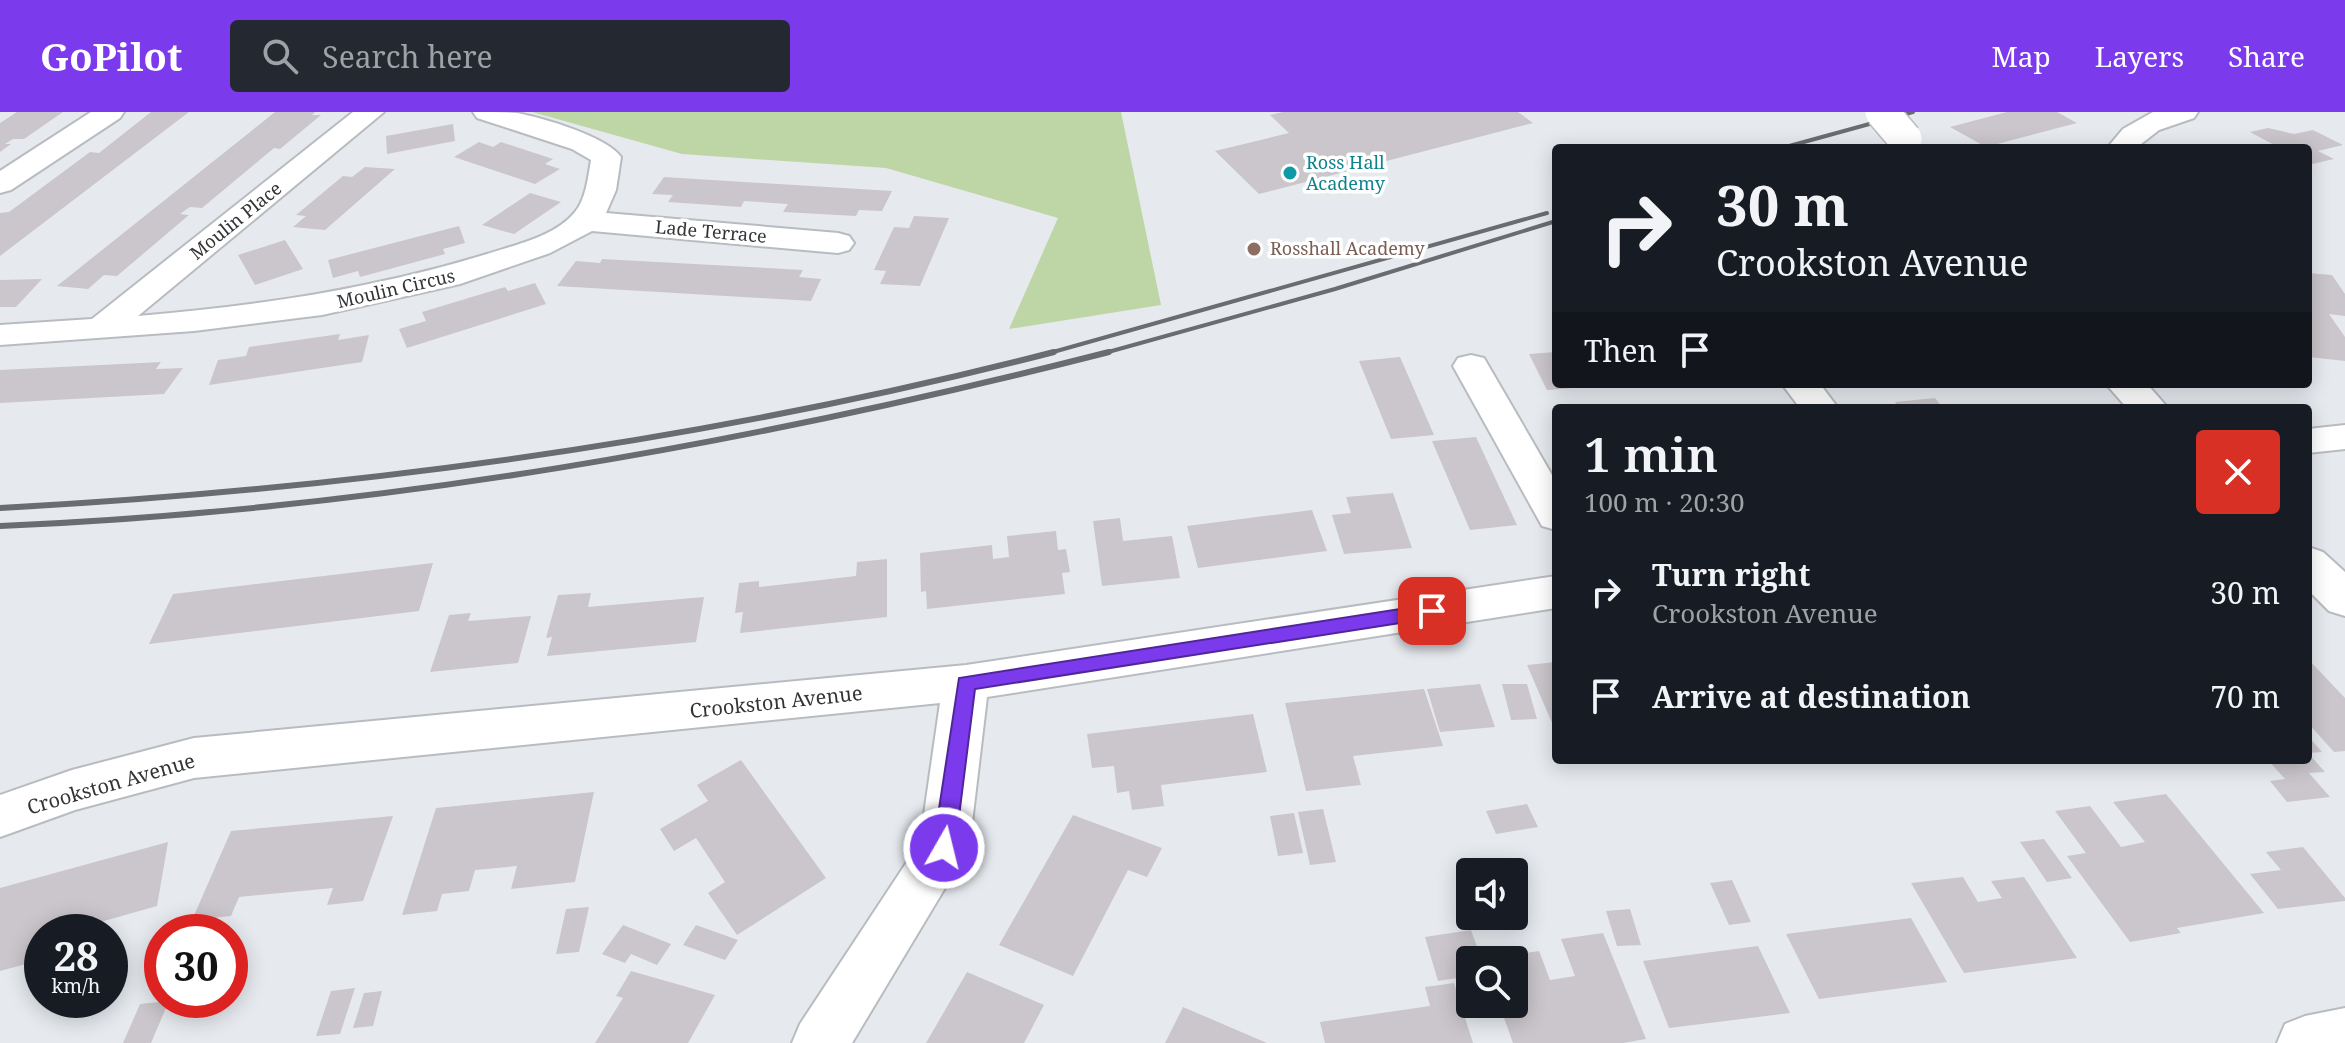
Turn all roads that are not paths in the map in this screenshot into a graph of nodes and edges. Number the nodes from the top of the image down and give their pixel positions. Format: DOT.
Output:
graph roads {
  1 [pos="110,112"];
  2 [pos="370,112"];
  3 [pos="487,112"];
  4 [pos="1882,112"];
  5 [pos="2184,112"];
  6 [pos="1909,144"];
  7 [pos="2124,144"];
  8 [pos="0,184"];
  9 [pos="585,221"];
  10 [pos="839,243"];
  11 [pos="101,329"];
  12 [pos="0,335"];
  13 [pos="1471,366"];
  14 [pos="1803,388"];
  15 [pos="2129,388"];
  16 [pos="1817,404"];
  17 [pos="2145,404"];
  18 [pos="2345,437"];
  19 [pos="2312,441"];
  20 [pos="1552,509"];
  21 [pos="2312,567"];
  22 [pos="1552,593"];
  23 [pos="2345,599"];
  24 [pos="966,683"];
  25 [pos="0,816"];
  26 [pos="2345,1035"];
  27 [pos="820,1043"];
  28 [pos="2305,1043"];
  1 -- 8 [label="street"];
  2 -- 11 [label="street, Moulin Place"];
  3 -- 9 [label="street"];
  4 -- 6 [label="main road, bridge"];
  5 -- 7 [label="street"];
  9 -- 10 [label="street, Lade Terrace"];
  9 -- 11 [label="street, Moulin Circus"];
  11 -- 12 [label="street, Moulin Circus"];
  13 -- 20 [label="street"];
  14 -- 16 [label="street"];
  15 -- 17 [label="main road"];
  18 -- 19 [label="street"];
  21 -- 23 [label="main road"];
  22 -- 24 [label="street, Crookston Avenue"];
  24 -- 25 [label="street, Crookston Avenue"];
  24 -- 27 [label="street"];
  26 -- 28 [label="street"];
}
